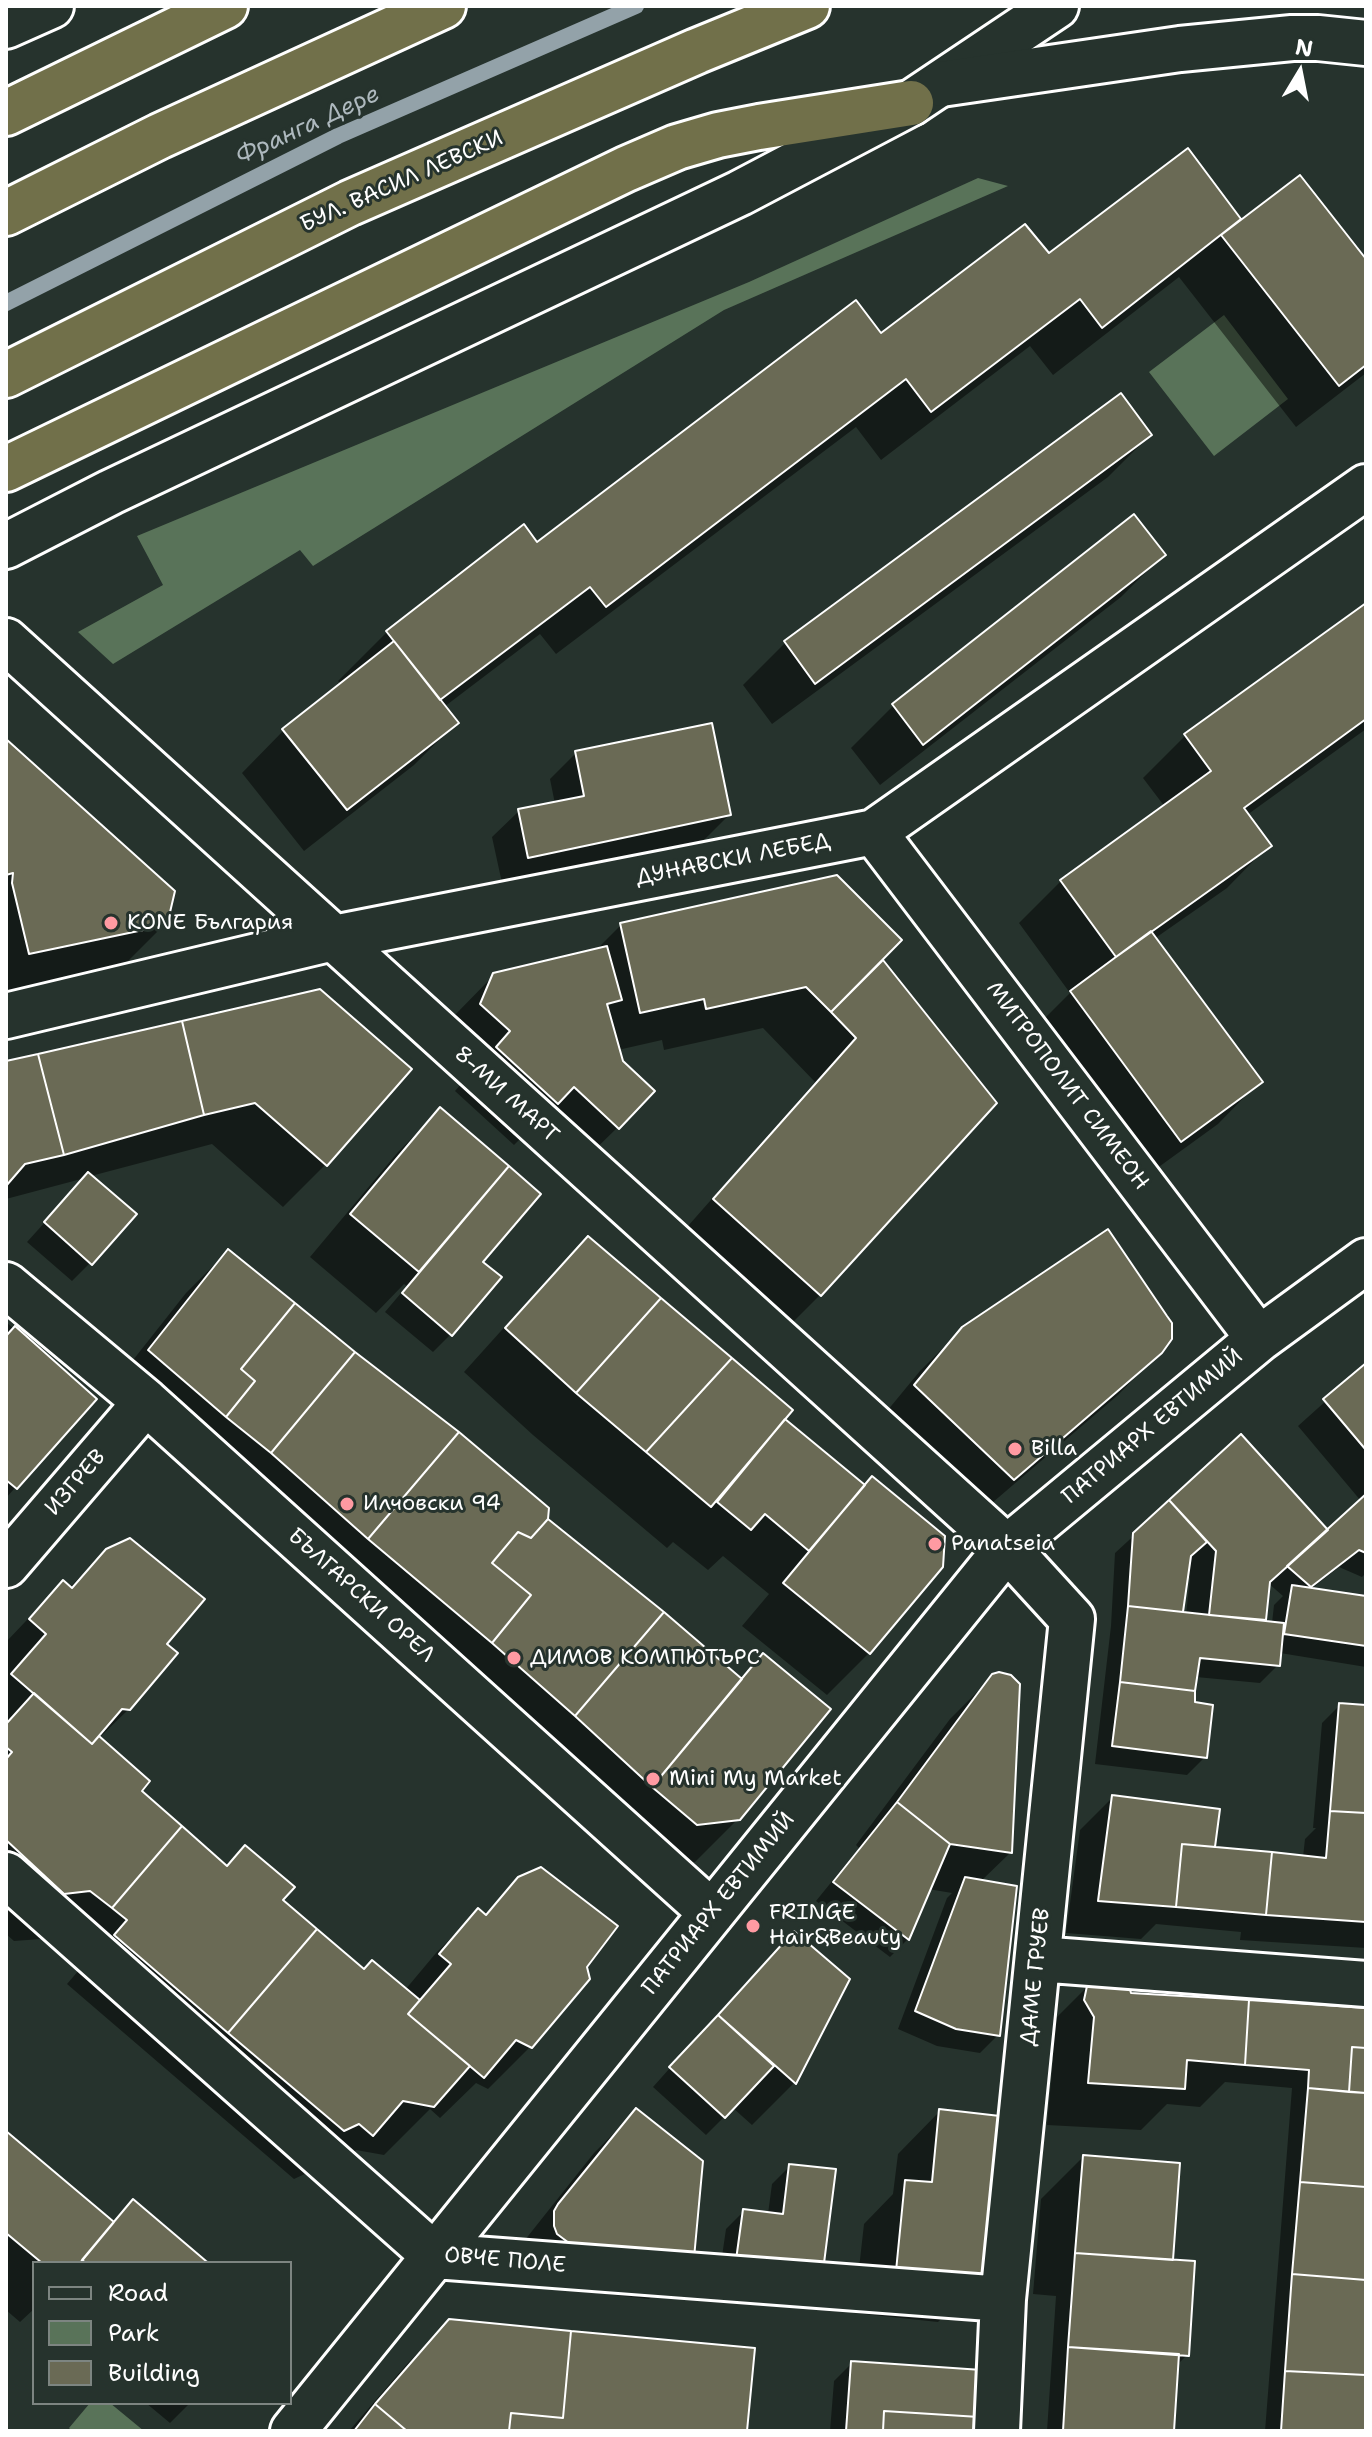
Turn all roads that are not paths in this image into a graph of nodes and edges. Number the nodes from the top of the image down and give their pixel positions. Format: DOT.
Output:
graph roads {
  1 [pos="51,6"];
  2 [pos="225,6"];
  3 [pos="443,6"];
  4 [pos="807,6"];
  5 [pos="1056,6"];
  6 [pos="6,26"];
  7 [pos="1366,43"];
  8 [pos="926,94"];
  9 [pos="6,113"];
  10 [pos="6,213"];
  11 [pos="6,375"];
  12 [pos="6,469"];
  13 [pos="1366,487"];
  14 [pos="6,546"];
  15 [pos="6,641"];
  16 [pos="874,832"];
  17 [pos="333,938"];
  18 [pos="6,1016"];
  19 [pos="1366,1261"];
  20 [pos="6,1285"];
  21 [pos="1259,1339"];
  22 [pos="146,1402"];
  23 [pos="1007,1548"];
  24 [pos="6,1565"];
  25 [pos="6,1875"];
  26 [pos="712,1913"];
  27 [pos="1038,1959"];
  28 [pos="1366,1984"];
  29 [pos="435,2256"];
  30 [pos="1003,2299"];
  31 [pos="293,2431"];
  32 [pos="997,2431"];
  1 -- 6 [label="street"];
  2 -- 9 [label="highway"];
  3 -- 10 [label="highway"];
  4 -- 11 [label="highway, БУЛ. ВАСИЛ ЛЕВСКИ"];
  5 -- 8 [label="street"];
  7 -- 8 [label="street"];
  8 -- 12 [label="highway"];
  8 -- 14 [label="street"];
  13 -- 16 [label="street, ДУНАВСКИ ЛЕБЕД"];
  15 -- 17 [label="street, 8-МИ МАРТ"];
  16 -- 17 [label="street, ДУНАВСКИ ЛЕБЕД"];
  16 -- 21 [label="street, МИТРОПОЛИТ СИМЕОН"];
  17 -- 18 [label="street, ДУНАВСКИ ЛЕБЕД"];
  17 -- 23 [label="street, 8-МИ МАРТ"];
  19 -- 21 [label="street, ПАТРИАРХ ЕВТИМИЙ"];
  20 -- 22 [label="street, БЪЛГАРСКИ ОРЕЛ"];
  21 -- 23 [label="street, ПАТРИАРХ ЕВТИМИЙ"];
  22 -- 24 [label="street, ИЗГРЕВ"];
  22 -- 26 [label="street, БЪЛГАРСКИ ОРЕЛ"];
  23 -- 26 [label="street, ПАТРИАРХ ЕВТИМИЙ"];
  23 -- 27 [label="street, ДАМЕ ГРУЕВ"];
  25 -- 29 [label="street, ОВЧЕ ПОЛЕ"];
  26 -- 29 [label="street, ПАТРИАРХ ЕВТИМИЙ"];
  27 -- 28 [label="street"];
  27 -- 30 [label="street, ДАМЕ ГРУЕВ"];
  29 -- 30 [label="street, ОВЧЕ ПОЛЕ"];
  29 -- 31 [label="street, ПАТРИАРХ ЕВТИМИЙ"];
  30 -- 32 [label="street, ДАМЕ ГРУЕВ"];
}
